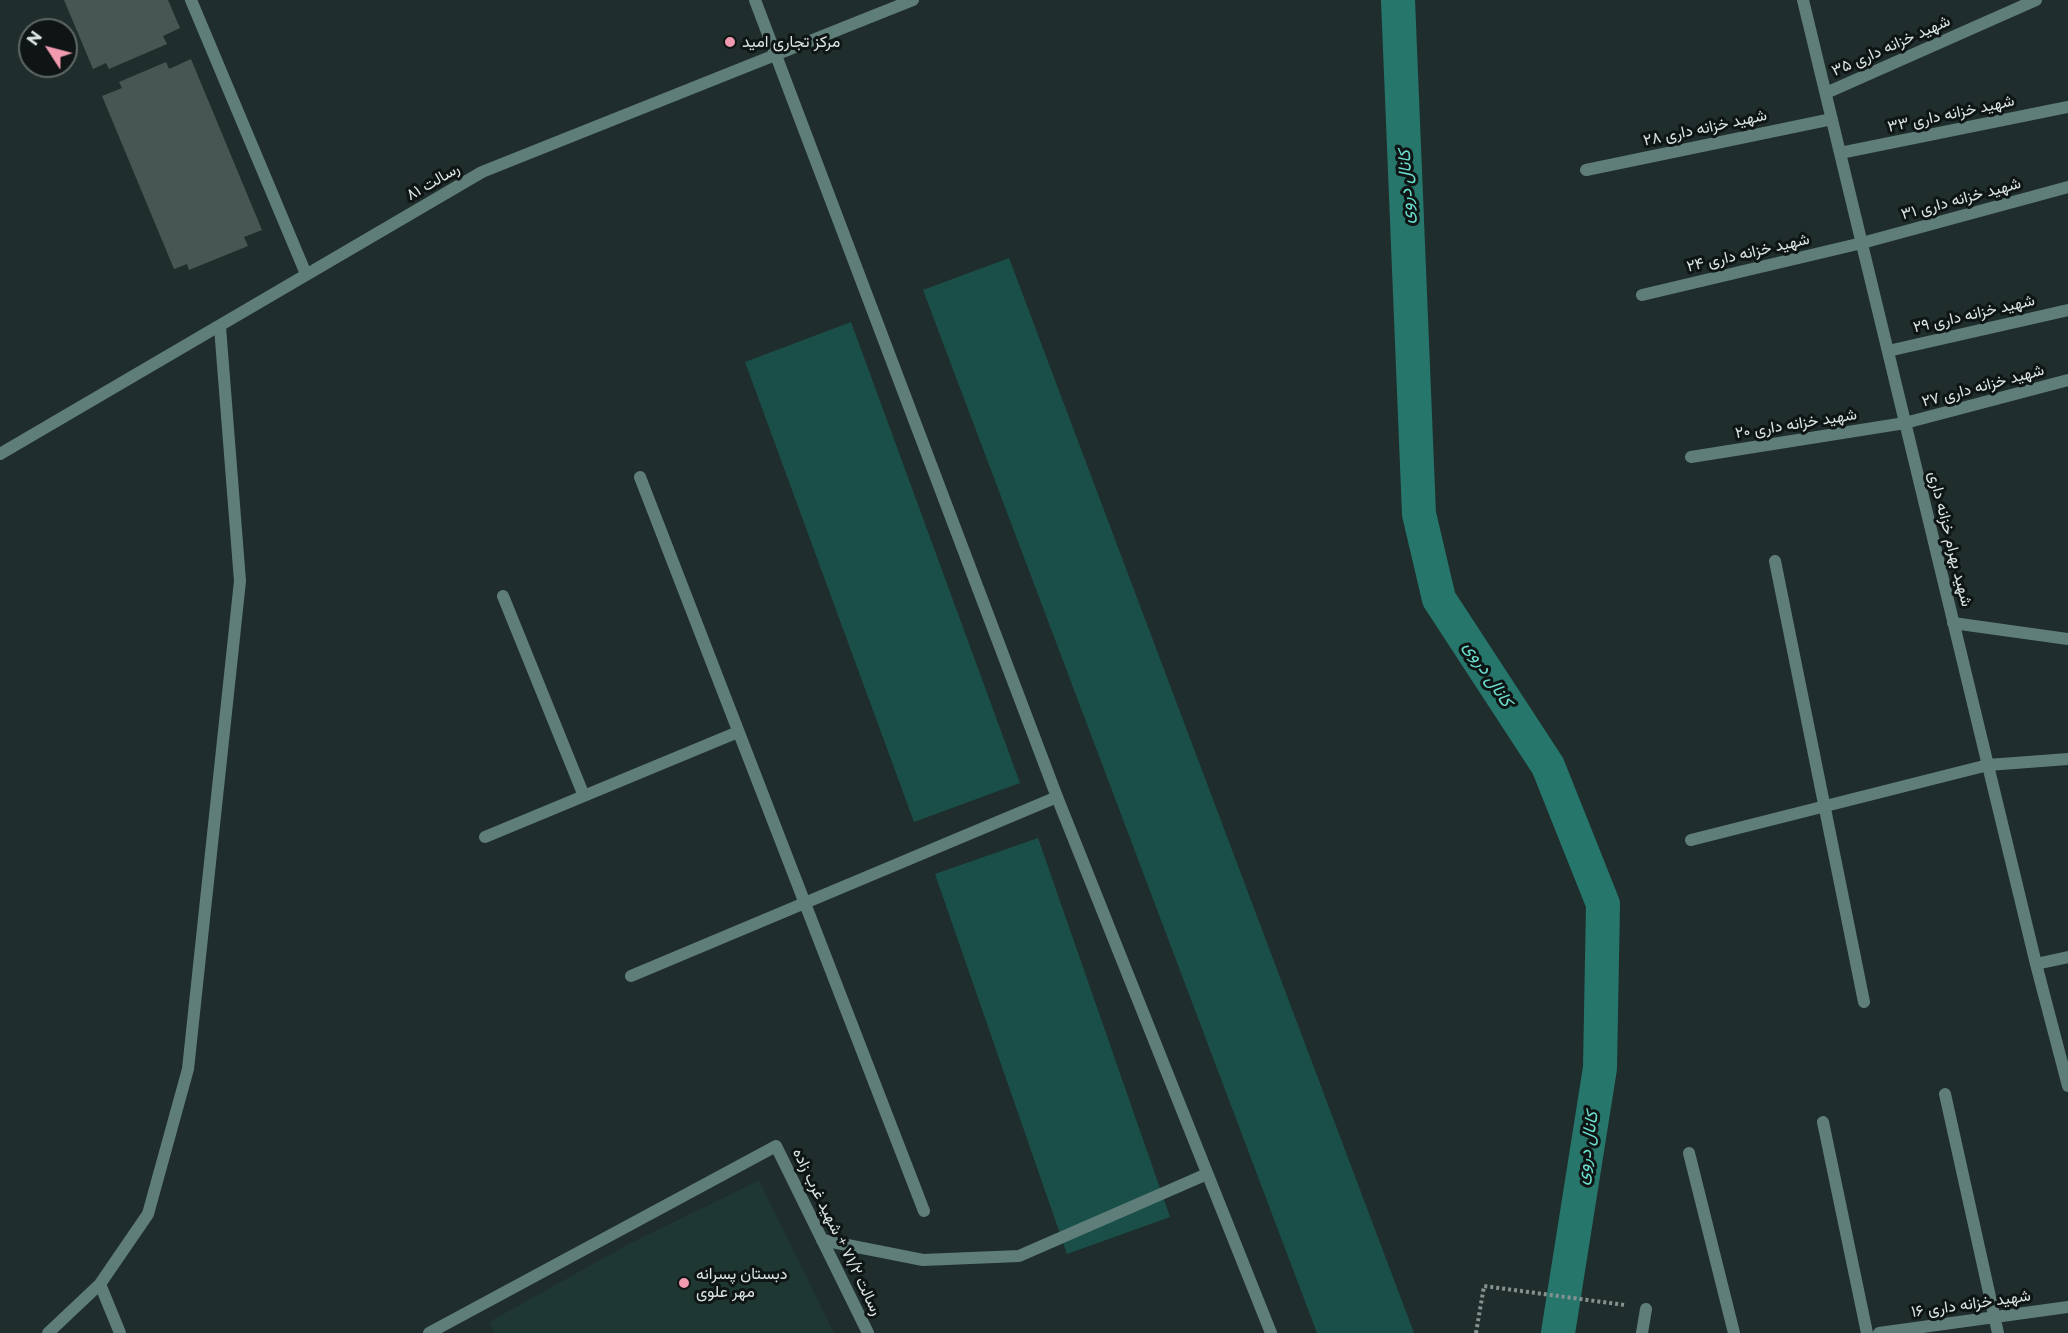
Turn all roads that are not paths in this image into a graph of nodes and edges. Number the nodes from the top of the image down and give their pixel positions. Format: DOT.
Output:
graph roads {
  1 [pos="191,0"];
  2 [pos="755,0"];
  3 [pos="913,0"];
  4 [pos="1803,0"];
  5 [pos="2036,0"];
  6 [pos="776,54"];
  7 [pos="1826,93"];
  8 [pos="2068,107"];
  9 [pos="1832,119"];
  10 [pos="1840,153"];
  11 [pos="1586,170"];
  12 [pos="2068,187"];
  13 [pos="1862,243"];
  14 [pos="306,274"];
  15 [pos="1642,296"];
  16 [pos="2068,310"];
  17 [pos="220,327"];
  18 [pos="1888,351"];
  19 [pos="2068,380"];
  20 [pos="1905,423"];
  21 [pos="0,454"];
  22 [pos="1691,457"];
  23 [pos="640,477"];
  24 [pos="1775,561"];
  25 [pos="503,596"];
  26 [pos="1953,622"];
  27 [pos="2068,639"];
  28 [pos="738,732"];
  29 [pos="2068,759"];
  30 [pos="1988,765"];
  31 [pos="584,796"];
  32 [pos="1057,797"];
  33 [pos="1826,806"];
  34 [pos="485,837"];
  35 [pos="1691,840"];
  36 [pos="805,903"];
  37 [pos="2068,957"];
  38 [pos="2036,964"];
  39 [pos="631,976"];
  40 [pos="1864,1002"];
  41 [pos="2068,1086"];
  42 [pos="1945,1094"];
  43 [pos="1823,1122"];
  44 [pos="1689,1153"];
  45 [pos="1208,1174"];
  46 [pos="924,1211"];
  47 [pos="822,1240"];
  48 [pos="100,1284"];
  49 [pos="2068,1307"];
  50 [pos="1646,1309"];
  51 [pos="1994,1317"];
  52 [pos="48,1333"];
  53 [pos="120,1333"];
  54 [pos="429,1333"];
  55 [pos="868,1333"];
  56 [pos="1271,1333"];
  57 [pos="1642,1333"];
  58 [pos="1734,1333"];
  59 [pos="1867,1333"];
  60 [pos="1879,1333"];
  61 [pos="1998,1333"];
  1 -- 14 [label="street"];
  2 -- 6 [label="street"];
  3 -- 6 [label="street, رسالت ۸۱"];
  4 -- 7 [label="street, شهید بهرام خزانه داری"];
  5 -- 7 [label="street, شهید خزانه داری ۳۵"];
  6 -- 14 [label="street, رسالت ۸۱"];
  6 -- 32 [label="street"];
  7 -- 9 [label="street, شهید بهرام خزانه داری"];
  8 -- 10 [label="street, شهید خزانه داری ۳۳"];
  9 -- 10 [label="street, شهید بهرام خزانه داری"];
  9 -- 11 [label="street, شهید خزانه داری ۲۸"];
  10 -- 13 [label="street, شهید بهرام خزانه داری"];
  12 -- 13 [label="street, شهید خزانه داری ۳۱"];
  13 -- 15 [label="street, شهید خزانه داری ۲۴"];
  13 -- 18 [label="street, شهید بهرام خزانه داری"];
  14 -- 17 [label="street, رسالت ۸۱"];
  16 -- 18 [label="street, شهید خزانه داری ۲۹"];
  17 -- 21 [label="street, رسالت ۸۱"];
  17 -- 48 [label="street"];
  18 -- 20 [label="street, شهید بهرام خزانه داری"];
  19 -- 20 [label="street, شهید خزانه داری ۲۷"];
  20 -- 22 [label="street, شهید خزانه داری ۲۰"];
  20 -- 26 [label="street, شهید بهرام خزانه داری"];
  23 -- 28 [label="street"];
  24 -- 33 [label="street"];
  25 -- 31 [label="street"];
  26 -- 27 [label="street"];
  26 -- 30 [label="street, شهید بهرام خزانه داری"];
  28 -- 31 [label="street"];
  28 -- 36 [label="street"];
  29 -- 30 [label="street"];
  30 -- 33 [label="street"];
  30 -- 38 [label="street, شهید بهرام خزانه داری"];
  31 -- 34 [label="street"];
  32 -- 36 [label="street"];
  32 -- 45 [label="street"];
  33 -- 35 [label="street"];
  33 -- 40 [label="street"];
  36 -- 39 [label="street"];
  36 -- 46 [label="street"];
  37 -- 38 [label="street"];
  38 -- 41 [label="street, شهید بهرام خزانه داری"];
  42 -- 51 [label="street"];
  43 -- 59 [label="street"];
  44 -- 58 [label="street"];
  45 -- 47 [label="street"];
  45 -- 56 [label="street"];
  47 -- 54 [label="street, رسالت ۷۱/۲ + شهید غرب زاده"];
  47 -- 55 [label="street, رسالت ۷۱/۲ + شهید غرب زاده"];
  48 -- 52 [label="street"];
  48 -- 53 [label="street"];
  49 -- 51 [label="street, شهید خزانه داری ۱۶"];
  50 -- 57 [label="street"];
  51 -- 60 [label="street, شهید خزانه داری ۱۶"];
  51 -- 61 [label="street"];
}
